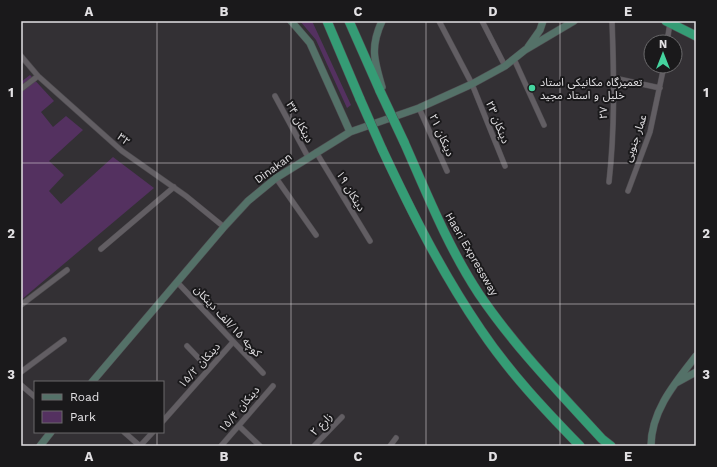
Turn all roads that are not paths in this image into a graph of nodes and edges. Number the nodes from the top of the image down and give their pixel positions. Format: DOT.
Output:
graph roads {
  1 [pos="291,21"];
  2 [pos="322,21"];
  3 [pos="326,21"];
  4 [pos="349,21"];
  5 [pos="382,21"];
  6 [pos="439,21"];
  7 [pos="482,21"];
  8 [pos="542,21"];
  9 [pos="574,21"];
  10 [pos="612,21"];
  11 [pos="668,22"];
  12 [pos="667,34"];
  13 [pos="696,36"];
  14 [pos="335,41"];
  15 [pos="525,50"];
  16 [pos="21,56"];
  17 [pos="514,60"];
  18 [pos="505,66"];
  19 [pos="663,74"];
  20 [pos="38,76"];
  21 [pos="614,78"];
  22 [pos="472,84"];
  23 [pos="660,88"];
  24 [pos="21,89"];
  25 [pos="275,96"];
  26 [pos="418,108"];
  27 [pos="389,112"];
  28 [pos="544,125"];
  29 [pos="350,132"];
  30 [pos="316,152"];
  31 [pos="308,157"];
  32 [pos="505,166"];
  33 [pos="446,171"];
  34 [pos="276,178"];
  35 [pos="609,182"];
  36 [pos="174,187"];
  37 [pos="628,191"];
  38 [pos="224,227"];
  39 [pos="316,235"];
  40 [pos="370,241"];
  41 [pos="101,249"];
  42 [pos="67,270"];
  43 [pos="178,282"];
  44 [pos="21,305"];
  45 [pos="64,340"];
  46 [pos="233,342"];
  47 [pos="187,346"];
  48 [pos="696,356"];
  49 [pos="209,369"];
  50 [pos="21,372"];
  51 [pos="696,372"];
  52 [pos="263,373"];
  53 [pos="93,381"];
  54 [pos="674,384"];
  55 [pos="21,385"];
  56 [pos="273,386"];
  57 [pos="34,395"];
  58 [pos="342,417"];
  59 [pos="164,420"];
  60 [pos="239,426"];
  61 [pos="50,433"];
  62 [pos="125,433"];
  63 [pos="152,433"];
  64 [pos="396,438"];
  65 [pos="40,446"];
  66 [pos="140,446"];
  67 [pos="221,446"];
  68 [pos="260,446"];
  69 [pos="314,446"];
  70 [pos="390,446"];
  71 [pos="580,446"];
  72 [pos="611,446"];
  73 [pos="651,446"];
  1 -- 29 [label="main road"];
  2 -- 14 [label="highway"];
  3 -- 14 [label="highway"];
  4 -- 27 [label="highway, Haeri Expressway, bridge"];
  5 -- 27 [label="main road"];
  6 -- 22 [label="street, ۲۳ دینکان"];
  7 -- 18 [label="street"];
  8 -- 15 [label="main road"];
  9 -- 15 [label="main road"];
  10 -- 21 [label="street, ۲۷"];
  11 -- 12 [label="street"];
  11 -- 13 [label="highway"];
  14 -- 71 [label="highway, bridge"];
  15 -- 17 [label="main road, Dinakan"];
  16 -- 20 [label="street, ۳۲"];
  17 -- 18 [label="main road, Dinakan"];
  17 -- 28 [label="street"];
  18 -- 22 [label="main road, Dinakan"];
  19 -- 23 [label="street, عمار جنوبی"];
  20 -- 24 [label="street"];
  20 -- 36 [label="street, ۳۲"];
  21 -- 23 [label="street"];
  21 -- 35 [label="street, ۲۷"];
  22 -- 26 [label="main road, Dinakan"];
  22 -- 32 [label="street, ۲۳ دینکان"];
  23 -- 37 [label="street, عمار جنوبی"];
  25 -- 31 [label="street, ۳۴ دینکان"];
  26 -- 29 [label="main road, Dinakan"];
  26 -- 33 [label="street, ۲۱ دینکان"];
  27 -- 72 [label="highway, Haeri Expressway, bridge"];
  29 -- 30 [label="main road, Dinakan"];
  30 -- 31 [label="main road, Dinakan"];
  30 -- 40 [label="street, ۱۹ دینکان"];
  31 -- 34 [label="main road, Dinakan"];
  34 -- 38 [label="main road, Dinakan"];
  34 -- 39 [label="street"];
  36 -- 38 [label="street, ۳۲"];
  36 -- 41 [label="street"];
  38 -- 43 [label="main road, Dinakan"];
  42 -- 44 [label="street"];
  43 -- 46 [label="street, کوچه ۱۵/الف دینکان"];
  43 -- 53 [label="main road, Dinakan"];
  45 -- 50 [label="street"];
  46 -- 49 [label="street, ۱۵/۲ دینکان"];
  46 -- 52 [label="street, کوچه ۱۵/الف دینکان"];
  47 -- 49 [label="street"];
  48 -- 54 [label="main road"];
  49 -- 59 [label="street, ۱۵/۲ دینکان"];
  51 -- 54 [label="main road"];
  54 -- 73 [label="main road"];
  55 -- 57 [label="street"];
  56 -- 60 [label="street, ۱۵/۴ دینکان"];
  58 -- 69 [label="street, ۲ زارع"];
  60 -- 67 [label="street, ۱۵/۴ دینکان"];
  60 -- 68 [label="street"];
  61 -- 65 [label="main road"];
  62 -- 66 [label="street"];
  63 -- 66 [label="street"];
  64 -- 70 [label="street"];
}
